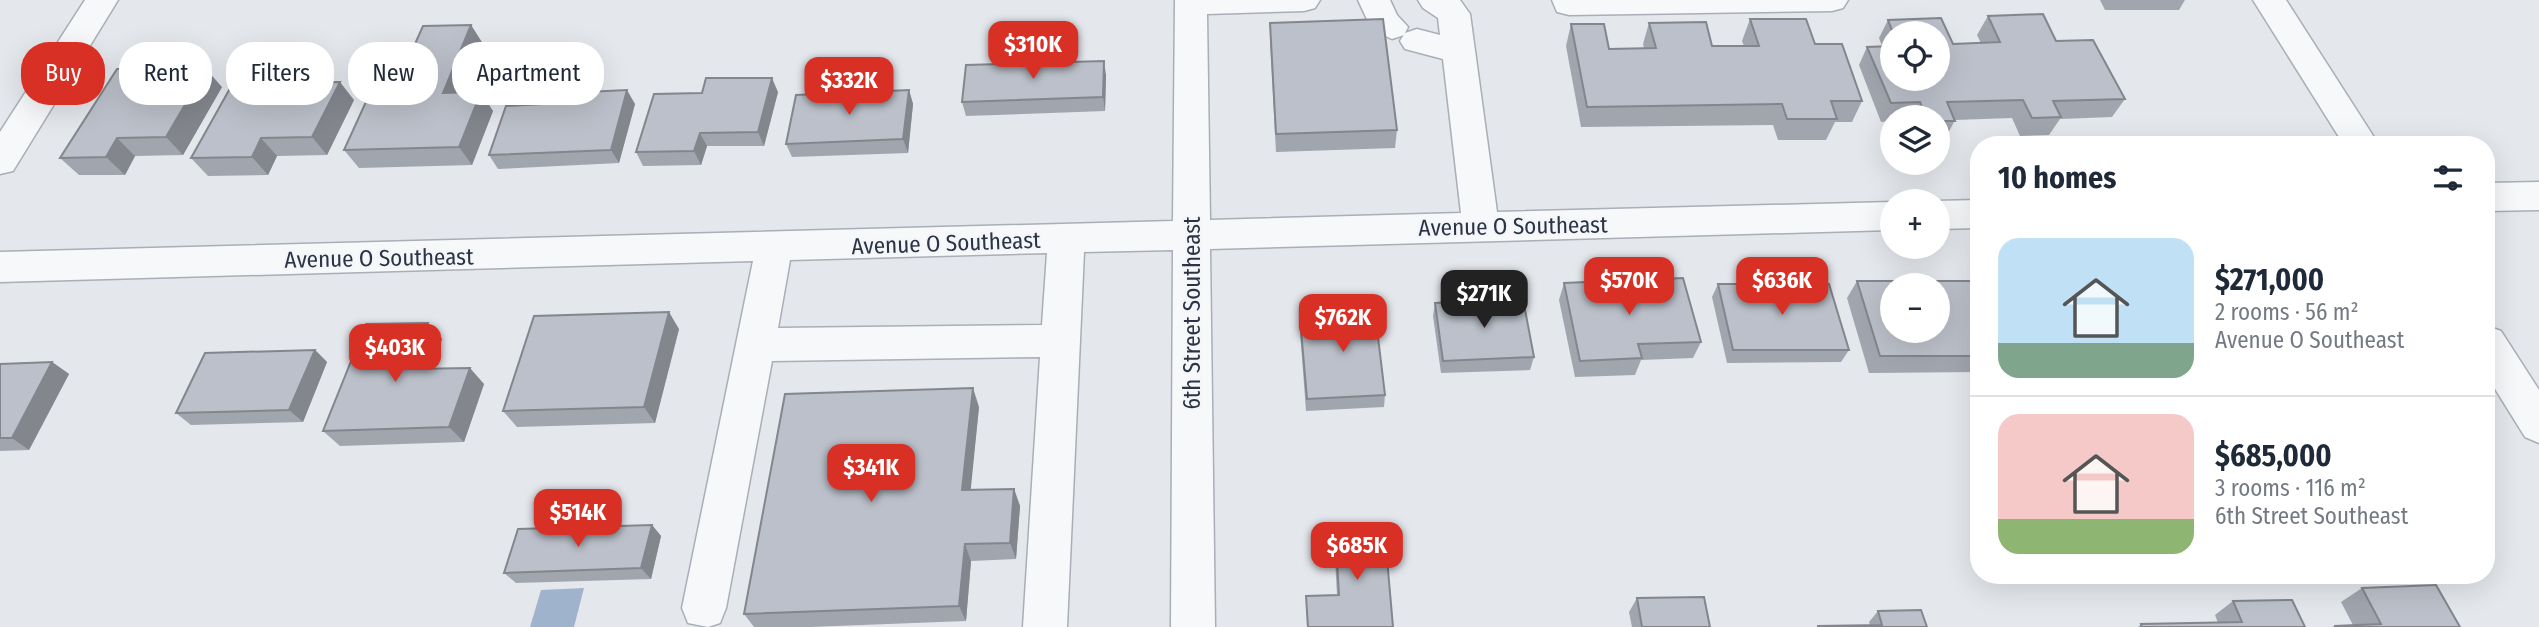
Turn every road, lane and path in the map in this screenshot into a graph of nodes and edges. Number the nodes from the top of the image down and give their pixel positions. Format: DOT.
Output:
graph roads {
  1 [pos="102,0"];
  2 [pos="1304,0"];
  3 [pos="1374,0"];
  4 [pos="1434,0"];
  5 [pos="1568,0"];
  6 [pos="1832,0"];
  7 [pos="2269,0"];
  8 [pos="1192,2"];
  9 [pos="1458,51"];
  10 [pos="2356,136"];
  11 [pos="0,161"];
  12 [pos="2539,196"];
  13 [pos="2495,197"];
  14 [pos="1970,214"];
  15 [pos="1950,215"];
  16 [pos="1880,216"];
  17 [pos="1481,227"];
  18 [pos="1192,233"];
  19 [pos="1066,240"];
  20 [pos="774,248"];
  21 [pos="0,267"];
  22 [pos="1060,341"];
  23 [pos="755,345"];
  24 [pos="2495,355"];
  25 [pos="2539,425"];
  26 [pos="704,608"];
  27 [pos="1045,627"];
  28 [pos="1193,627"];
  1 -- 11 [label="street"];
  2 -- 8 [label="street"];
  3 -- 9 [label="street"];
  4 -- 9 [label="street"];
  5 -- 6 [label="street"];
  7 -- 10 [label="street"];
  8 -- 18 [label="street, 6th Street Southeast"];
  9 -- 17 [label="street"];
  12 -- 13 [label="street"];
  14 -- 15 [label="street"];
  16 -- 17 [label="street, Avenue O Southeast"];
  17 -- 18 [label="street, Avenue O Southeast"];
  18 -- 19 [label="street, Avenue O Southeast"];
  18 -- 28 [label="street, 6th Street Southeast"];
  19 -- 20 [label="street, Avenue O Southeast"];
  19 -- 22 [label="street"];
  20 -- 21 [label="street, Avenue O Southeast"];
  20 -- 23 [label="street"];
  22 -- 23 [label="street"];
  22 -- 27 [label="street"];
  23 -- 26 [label="street"];
  24 -- 25 [label="street"];
}
